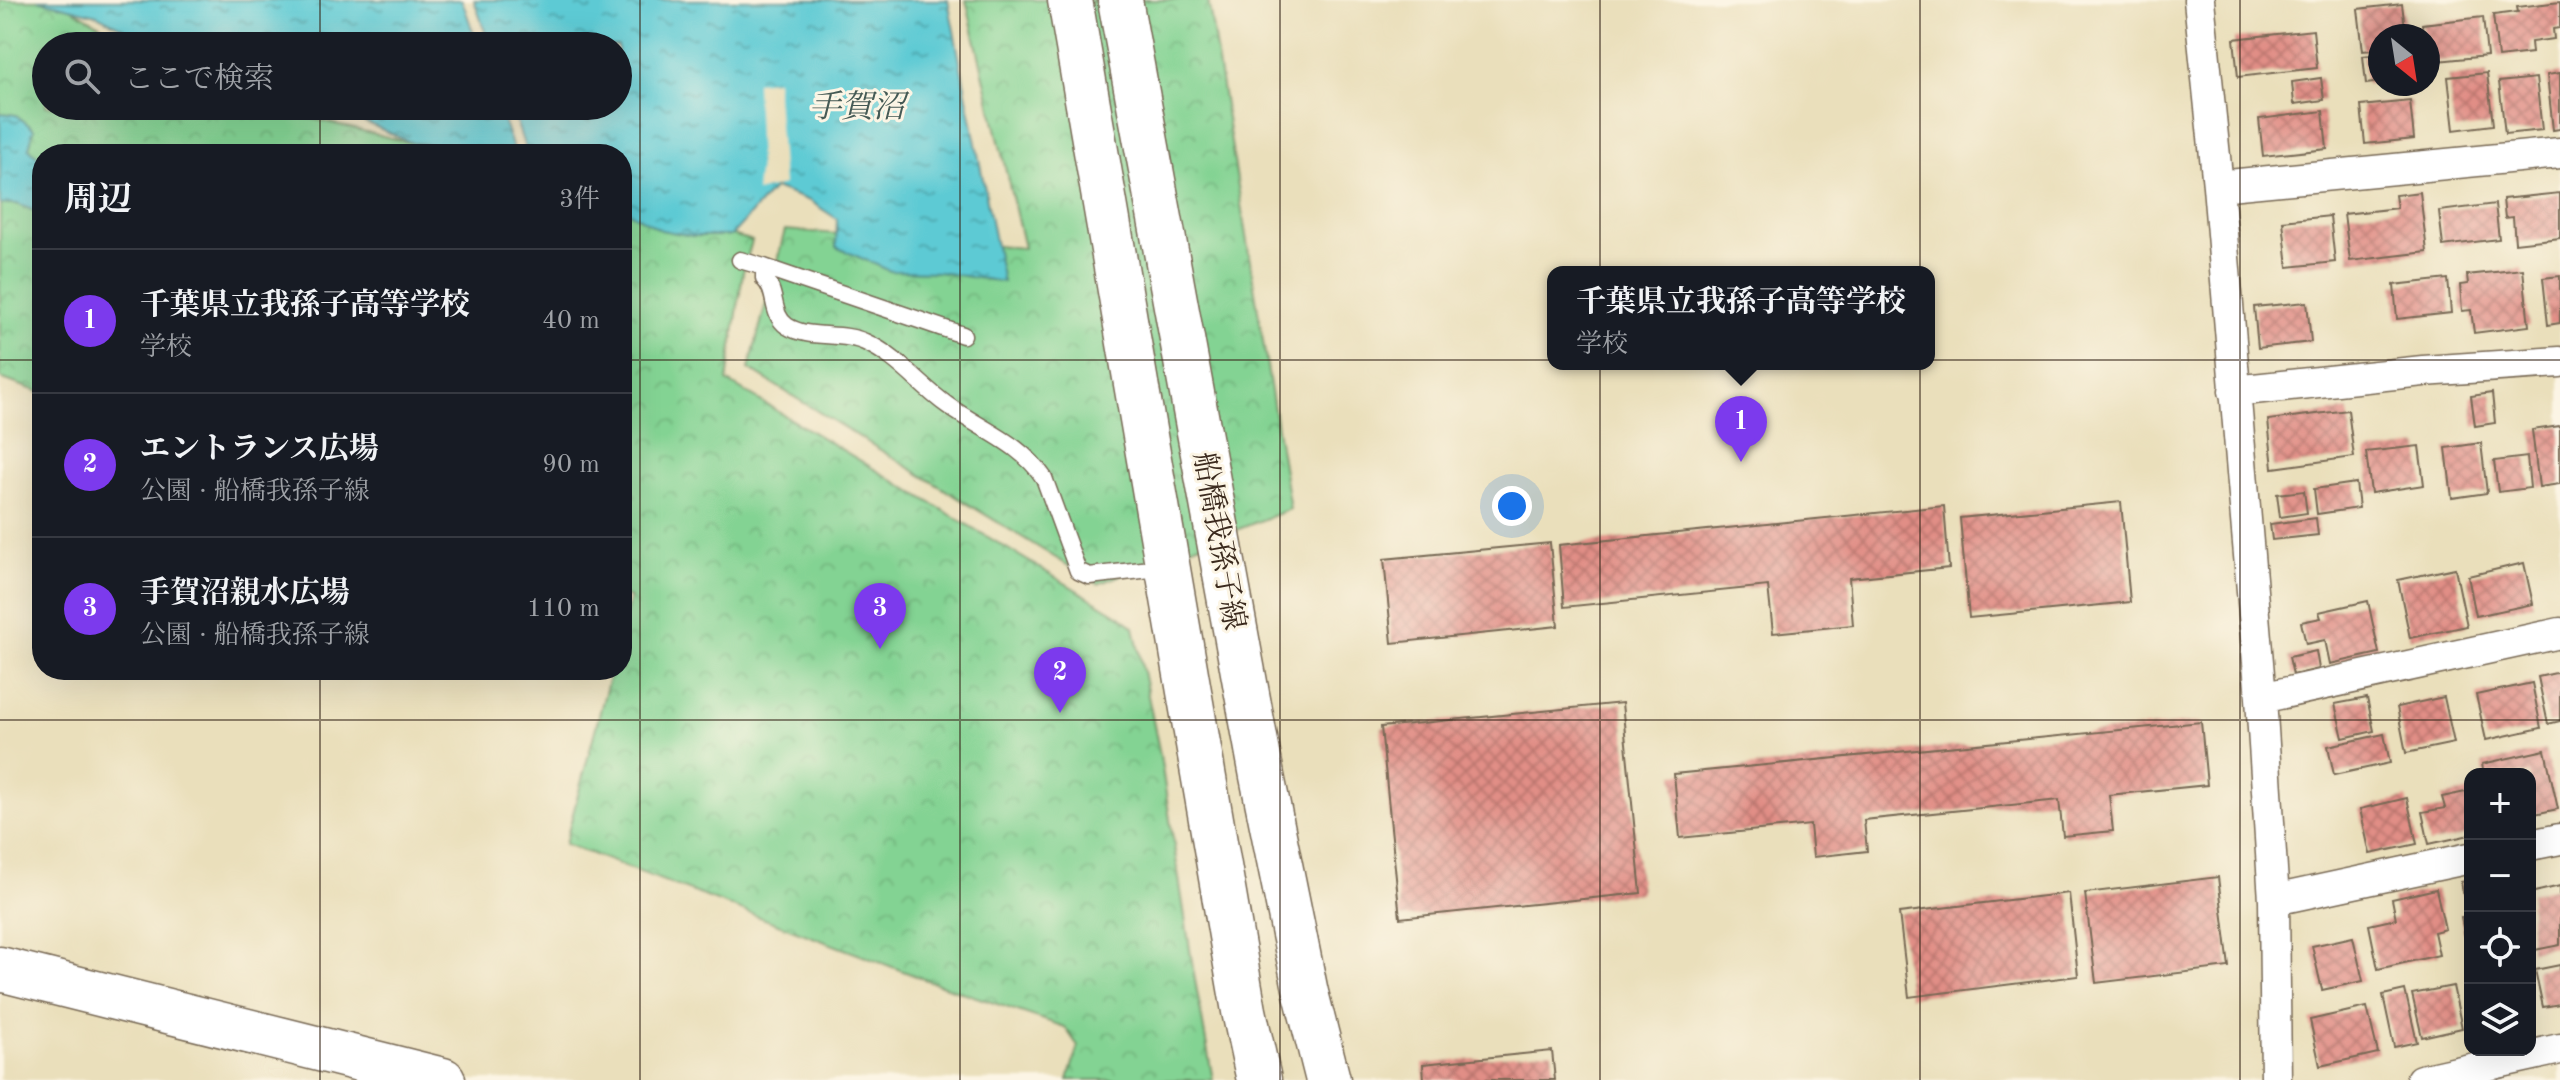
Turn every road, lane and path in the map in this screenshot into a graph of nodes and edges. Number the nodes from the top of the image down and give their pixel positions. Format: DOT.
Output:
graph roads {
  1 [pos="1070,0"];
  2 [pos="1120,0"];
  3 [pos="2199,0"];
  4 [pos="2560,153"];
  5 [pos="2218,186"];
  6 [pos="740,260"];
  7 [pos="764,267"];
  8 [pos="963,335"];
  9 [pos="2560,362"];
  10 [pos="2234,391"];
  11 [pos="1168,558"];
  12 [pos="2560,633"];
  13 [pos="2261,698"];
  14 [pos="2560,839"];
  15 [pos="2536,844"];
  16 [pos="2464,859"];
  17 [pos="2274,900"];
  18 [pos="0,969"];
  19 [pos="2560,1049"];
  20 [pos="443,1080"];
  21 [pos="1259,1080"];
  22 [pos="1328,1080"];
  23 [pos="2276,1080"];
  24 [pos="2421,1080"];
  1 -- 11 [label="main road, 船橋我孫子線"];
  2 -- 22 [label="main road, 船橋我孫子線"];
  3 -- 5 [label="street"];
  4 -- 5 [label="street"];
  5 -- 10 [label="street"];
  6 -- 7 [label="lane"];
  7 -- 8 [label="lane"];
  7 -- 11 [label="lane"];
  9 -- 10 [label="street"];
  10 -- 13 [label="street"];
  11 -- 21 [label="main road, 船橋我孫子線"];
  12 -- 13 [label="street"];
  13 -- 17 [label="street"];
  14 -- 15 [label="street"];
  16 -- 17 [label="street"];
  17 -- 23 [label="street"];
  18 -- 20 [label="main road"];
  19 -- 24 [label="street"];
}
